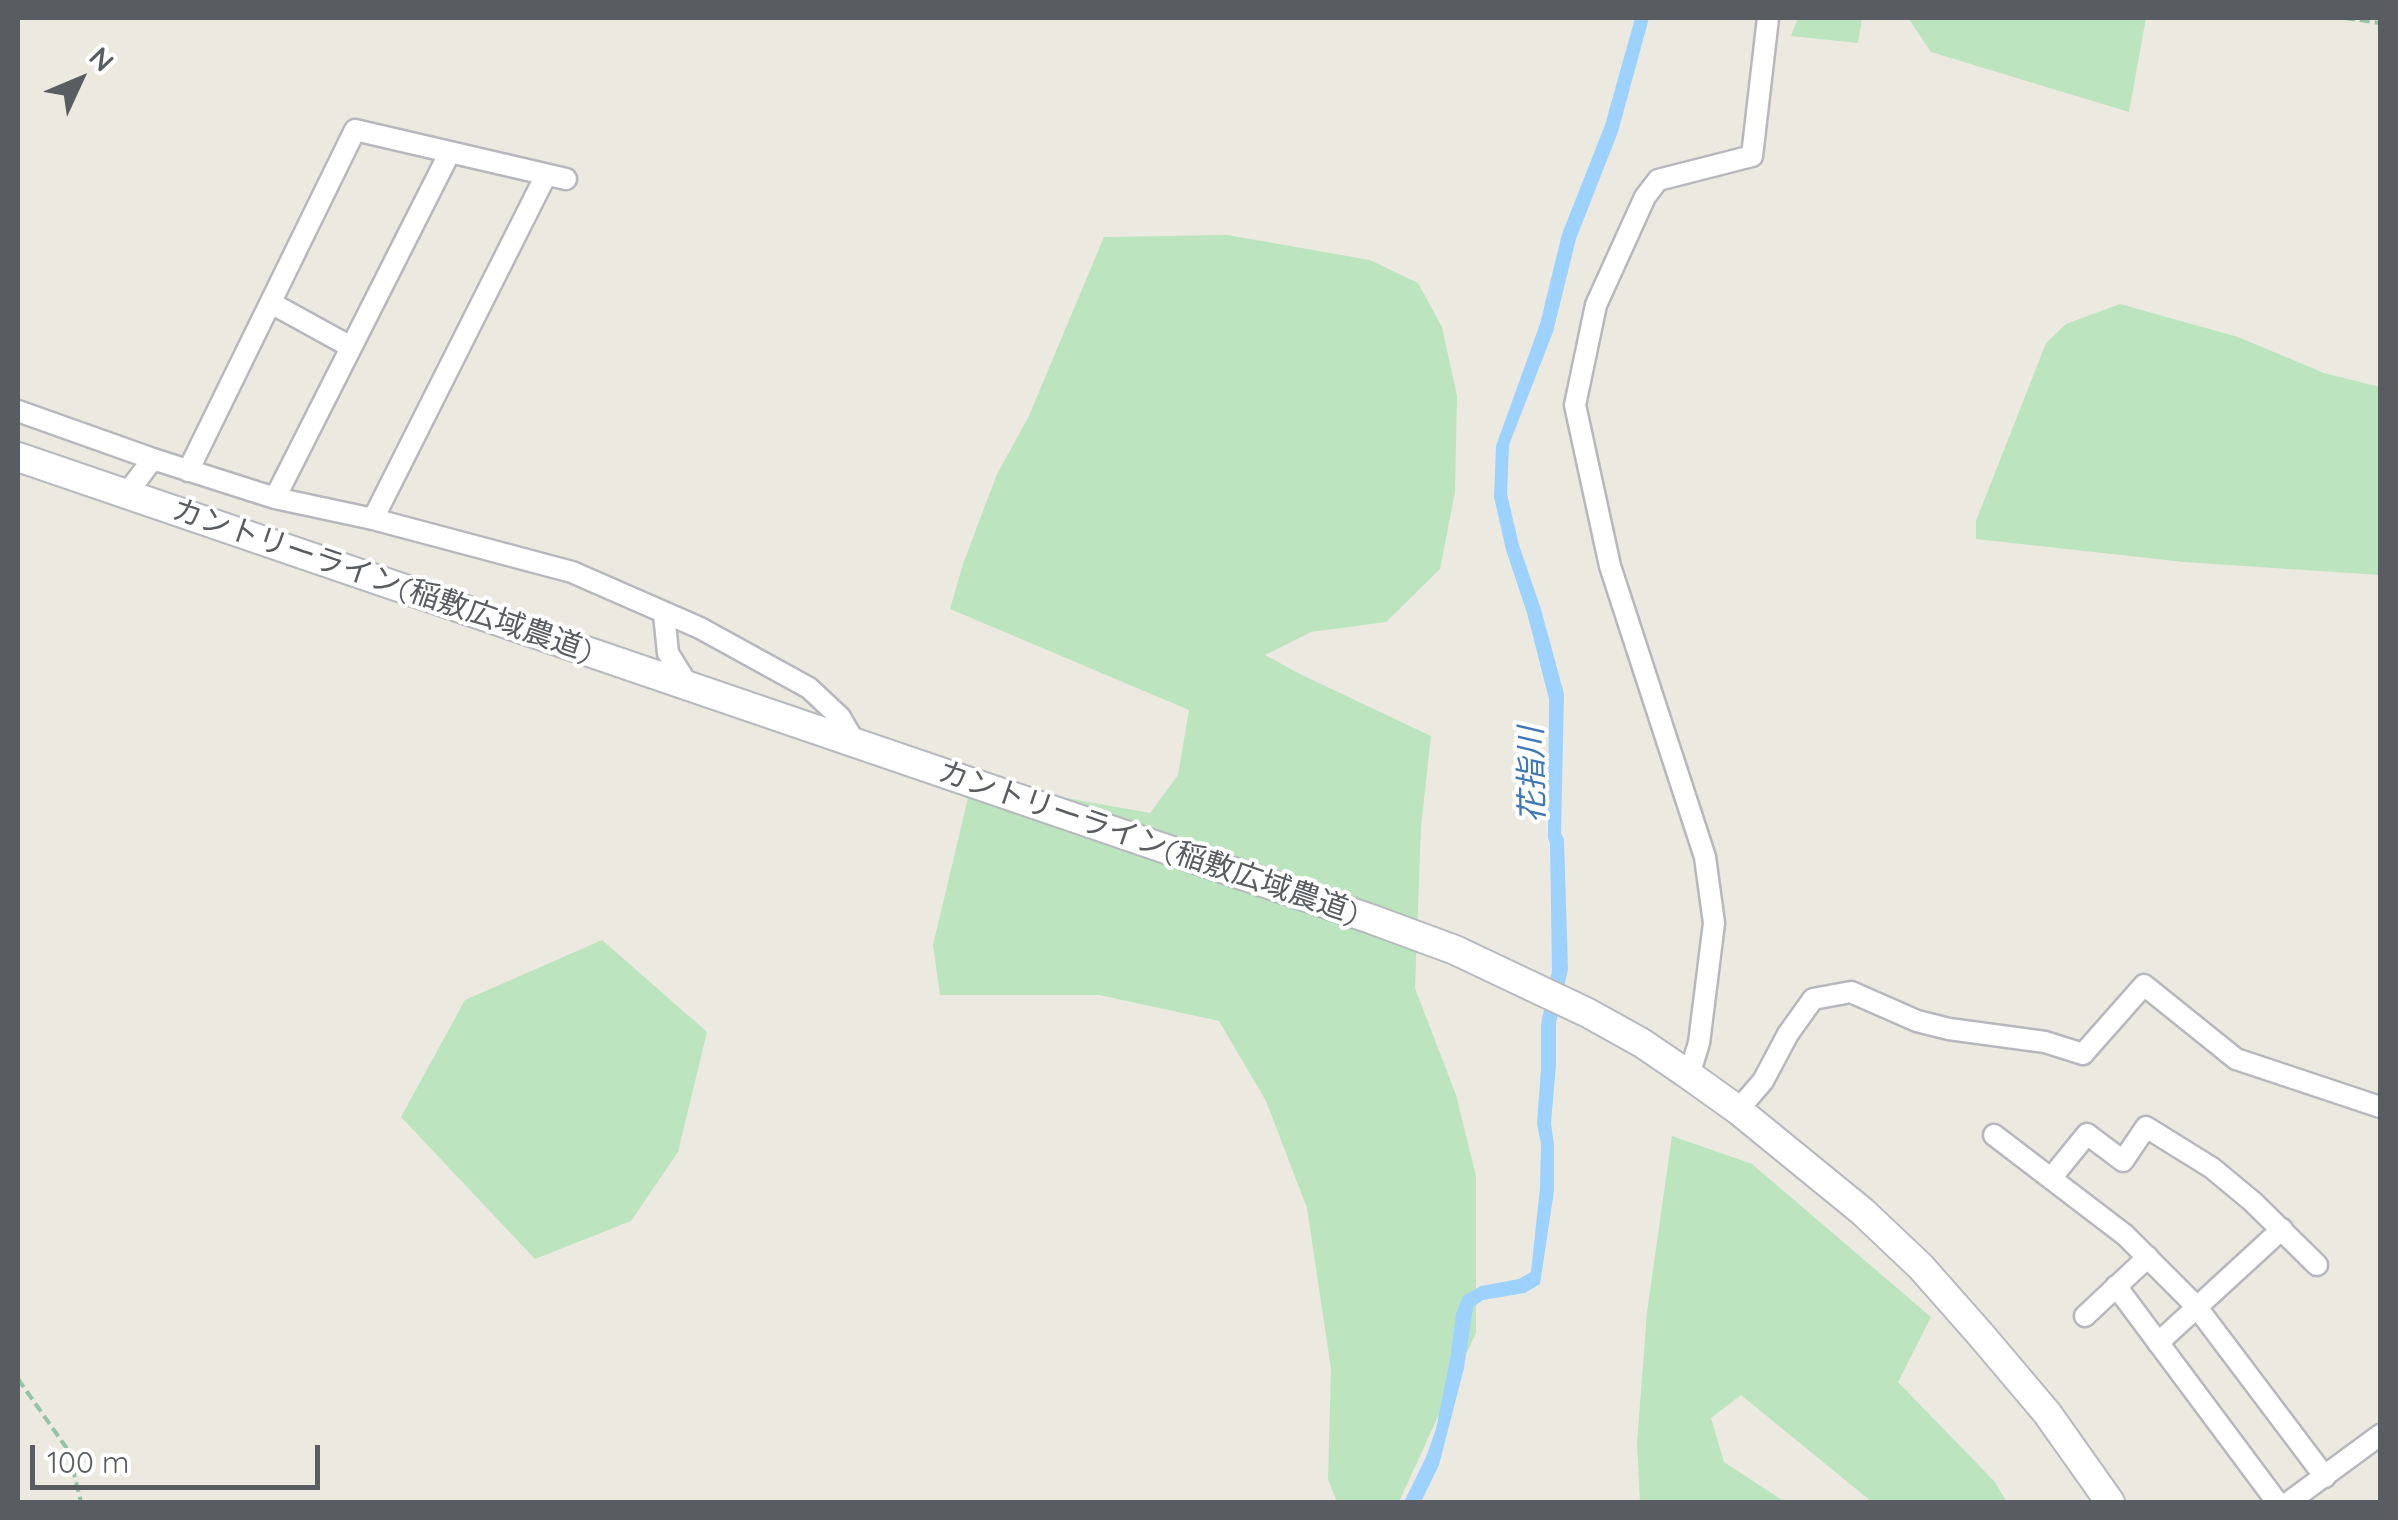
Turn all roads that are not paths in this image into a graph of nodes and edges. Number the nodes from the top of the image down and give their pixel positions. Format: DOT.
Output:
graph roads {
  1 [pos="1768,18"];
  2 [pos="450,152"];
  3 [pos="271,303"];
  4 [pos="352,348"];
  5 [pos="18,411"];
  6 [pos="18,457"];
  7 [pos="153,458"];
  8 [pos="188,471"];
  9 [pos="127,493"];
  10 [pos="276,498"];
  11 [pos="373,519"];
  12 [pos="664,614"];
  13 [pos="689,687"];
  14 [pos="850,741"];
  15 [pos="1689,1075"];
  16 [pos="2380,1107"];
  17 [pos="1738,1110"];
  18 [pos="1994,1134"];
  19 [pos="2052,1177"];
  20 [pos="2282,1230"];
  21 [pos="2148,1256"];
  22 [pos="2317,1265"];
  23 [pos="2116,1286"];
  24 [pos="2196,1306"];
  25 [pos="2085,1316"];
  26 [pos="2158,1342"];
  27 [pos="2380,1435"];
  28 [pos="2325,1477"];
  29 [pos="2110,1502"];
  30 [pos="2277,1502"];
  31 [pos="2289,1502"];
  1 -- 15 [label="street"];
  2 -- 3 [label="street"];
  2 -- 4 [label="street"];
  2 -- 11 [label="street"];
  3 -- 4 [label="street"];
  3 -- 8 [label="street"];
  4 -- 10 [label="street"];
  5 -- 7 [label="street"];
  6 -- 9 [label="street, カントリーライン(稲敷広域農道)"];
  7 -- 8 [label="street"];
  7 -- 9 [label="street"];
  8 -- 10 [label="street"];
  9 -- 13 [label="street, カントリーライン(稲敷広域農道)"];
  10 -- 11 [label="street"];
  11 -- 12 [label="street"];
  12 -- 13 [label="street"];
  12 -- 14 [label="street"];
  13 -- 14 [label="street, カントリーライン(稲敷広域農道)"];
  14 -- 15 [label="street, カントリーライン(稲敷広域農道)"];
  15 -- 17 [label="street, カントリーライン(稲敷広域農道)"];
  16 -- 17 [label="street"];
  17 -- 29 [label="street, カントリーライン(稲敷広域農道)"];
  18 -- 19 [label="street"];
  19 -- 20 [label="street"];
  19 -- 21 [label="street"];
  20 -- 22 [label="street"];
  20 -- 24 [label="street"];
  21 -- 23 [label="street"];
  21 -- 24 [label="street"];
  23 -- 25 [label="street"];
  23 -- 26 [label="street"];
  24 -- 26 [label="street"];
  24 -- 28 [label="street"];
  26 -- 30 [label="street"];
  27 -- 28 [label="street"];
  28 -- 31 [label="street"];
}
